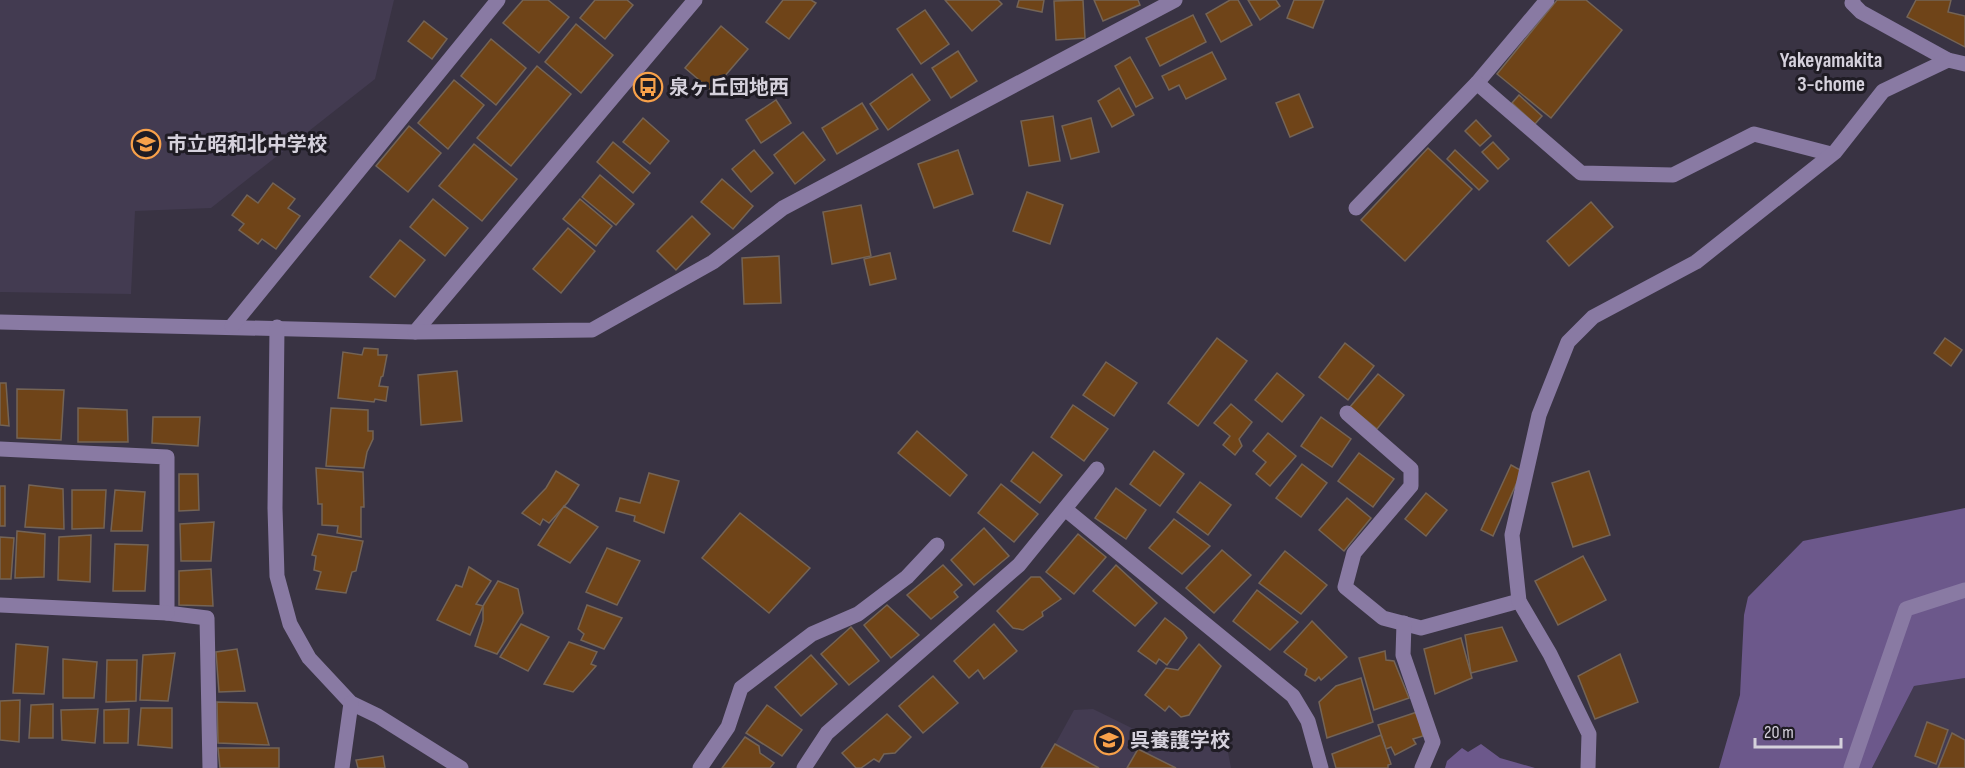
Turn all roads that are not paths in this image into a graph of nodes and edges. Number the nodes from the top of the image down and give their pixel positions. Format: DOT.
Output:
graph roads {
  1 [pos="498,0"];
  2 [pos="694,0"];
  3 [pos="1174,0"];
  4 [pos="1548,0"];
  5 [pos="1853,0"];
  6 [pos="1948,60"];
  7 [pos="1965,64"];
  8 [pos="1477,83"];
  9 [pos="1831,154"];
  10 [pos="1356,208"];
  11 [pos="0,322"];
  12 [pos="232,326"];
  13 [pos="277,327"];
  14 [pos="415,332"];
  15 [pos="1347,413"];
  16 [pos="0,449"];
  17 [pos="1097,469"];
  18 [pos="1065,509"];
  19 [pos="937,545"];
  20 [pos="1965,590"];
  21 [pos="1519,601"];
  22 [pos="0,605"];
  23 [pos="167,613"];
  24 [pos="1404,623"];
  25 [pos="351,703"];
  26 [pos="210,768"];
  27 [pos="342,768"];
  28 [pos="461,768"];
  29 [pos="700,768"];
  30 [pos="804,768"];
  31 [pos="1321,768"];
  32 [pos="1422,768"];
  33 [pos="1588,768"];
  34 [pos="1851,768"];
  1 -- 12 [label="street"];
  2 -- 14 [label="street"];
  3 -- 14 [label="street"];
  4 -- 8 [label="street"];
  5 -- 6 [label="street"];
  6 -- 7 [label="street"];
  6 -- 9 [label="street"];
  8 -- 9 [label="street"];
  8 -- 10 [label="street"];
  9 -- 21 [label="street"];
  11 -- 12 [label="street"];
  12 -- 13 [label="street"];
  13 -- 14 [label="street"];
  13 -- 25 [label="street"];
  15 -- 24 [label="street"];
  16 -- 23 [label="street"];
  17 -- 18 [label="street"];
  18 -- 30 [label="street"];
  18 -- 31 [label="street"];
  19 -- 29 [label="street"];
  20 -- 34 [label="street"];
  21 -- 24 [label="street"];
  21 -- 33 [label="street"];
  22 -- 23 [label="street"];
  23 -- 26 [label="street"];
  24 -- 32 [label="street"];
  25 -- 27 [label="street"];
  25 -- 28 [label="street"];
}
